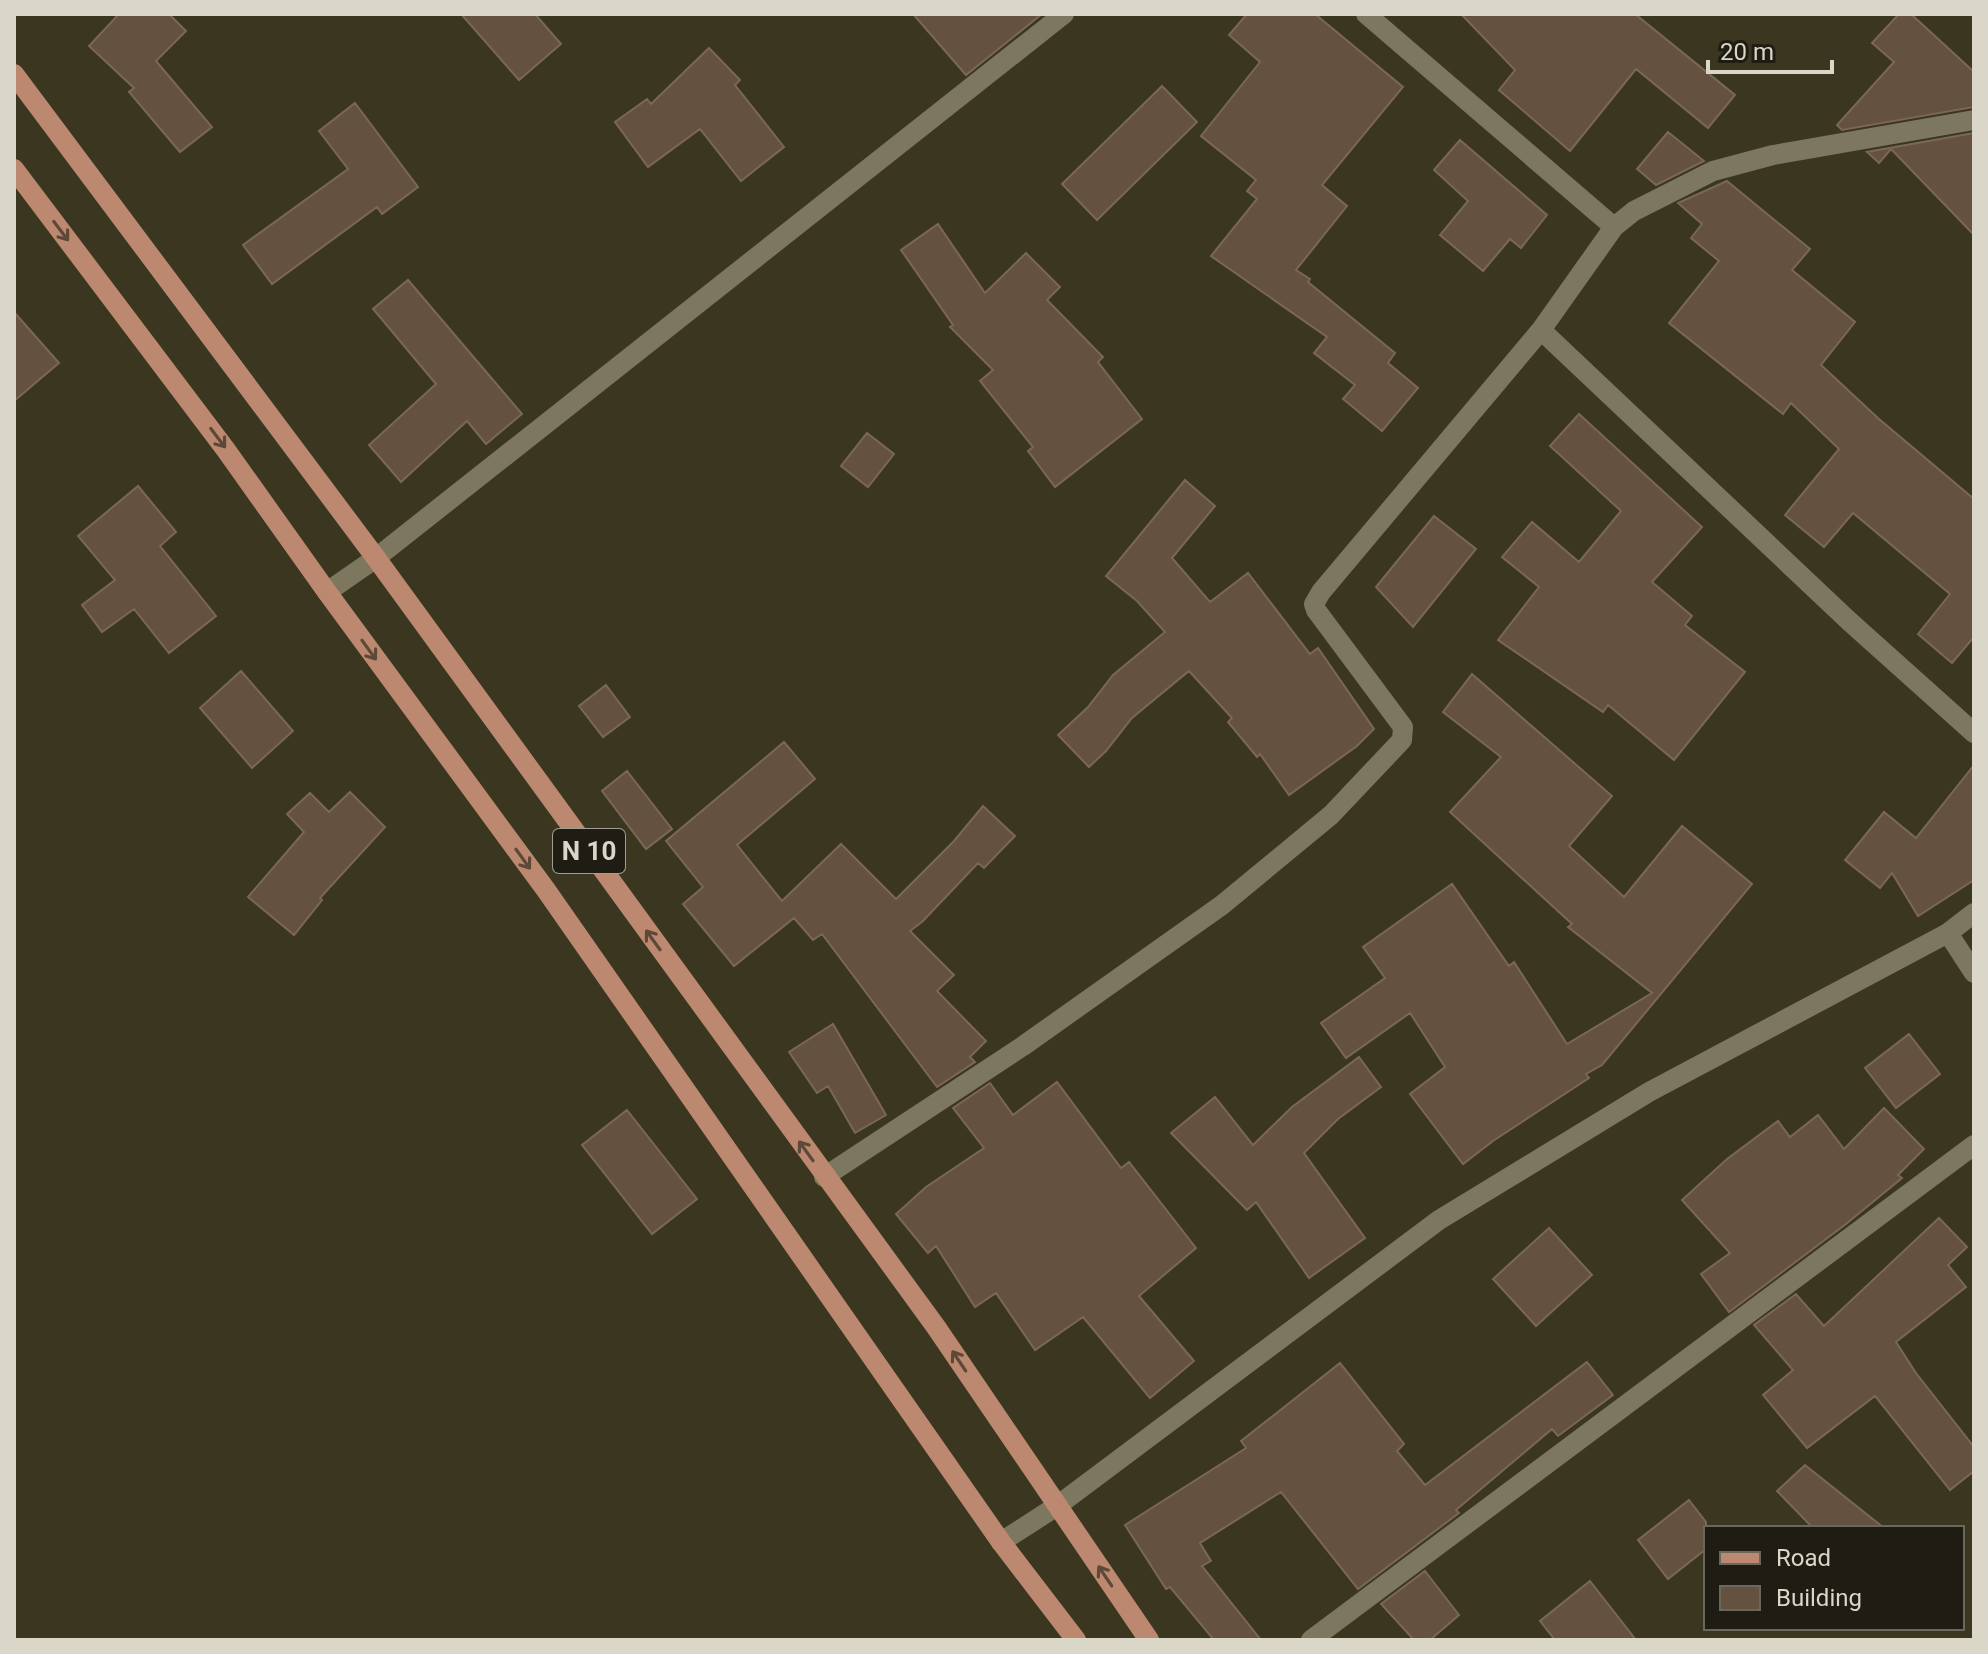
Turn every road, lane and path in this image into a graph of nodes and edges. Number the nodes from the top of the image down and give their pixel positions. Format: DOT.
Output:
graph roads {
  1 [pos="1064,14"];
  2 [pos="1366,14"];
  3 [pos="14,74"];
  4 [pos="1974,120"];
  5 [pos="14,169"];
  6 [pos="1614,227"];
  7 [pos="1541,330"];
  8 [pos="376,558"];
  9 [pos="327,592"];
  10 [pos="1974,733"];
  11 [pos="1974,913"];
  12 [pos="1948,933"];
  13 [pos="1974,973"];
  14 [pos="1974,1145"];
  15 [pos="824,1177"];
  16 [pos="1057,1506"];
  17 [pos="1001,1542"];
  18 [pos="1076,1640"];
  19 [pos="1149,1640"];
  20 [pos="1311,1640"];
  1 -- 8 [label="street"];
  2 -- 6 [label="street"];
  3 -- 8 [label="main road, N 10"];
  4 -- 6 [label="street"];
  5 -- 9 [label="main road, N 10, one-way"];
  6 -- 7 [label="street"];
  7 -- 10 [label="street"];
  7 -- 15 [label="street"];
  8 -- 9 [label="street"];
  15 -- 8 [label="main road, N 10, one-way"];
  9 -- 17 [label="main road, N 10, one-way"];
  11 -- 12 [label="street"];
  12 -- 13 [label="street"];
  12 -- 16 [label="street"];
  14 -- 20 [label="street"];
  16 -- 15 [label="main road, N 10, one-way"];
  16 -- 17 [label="street"];
  19 -- 16 [label="main road, N 10, one-way"];
  17 -- 18 [label="main road, N 10"];
}
